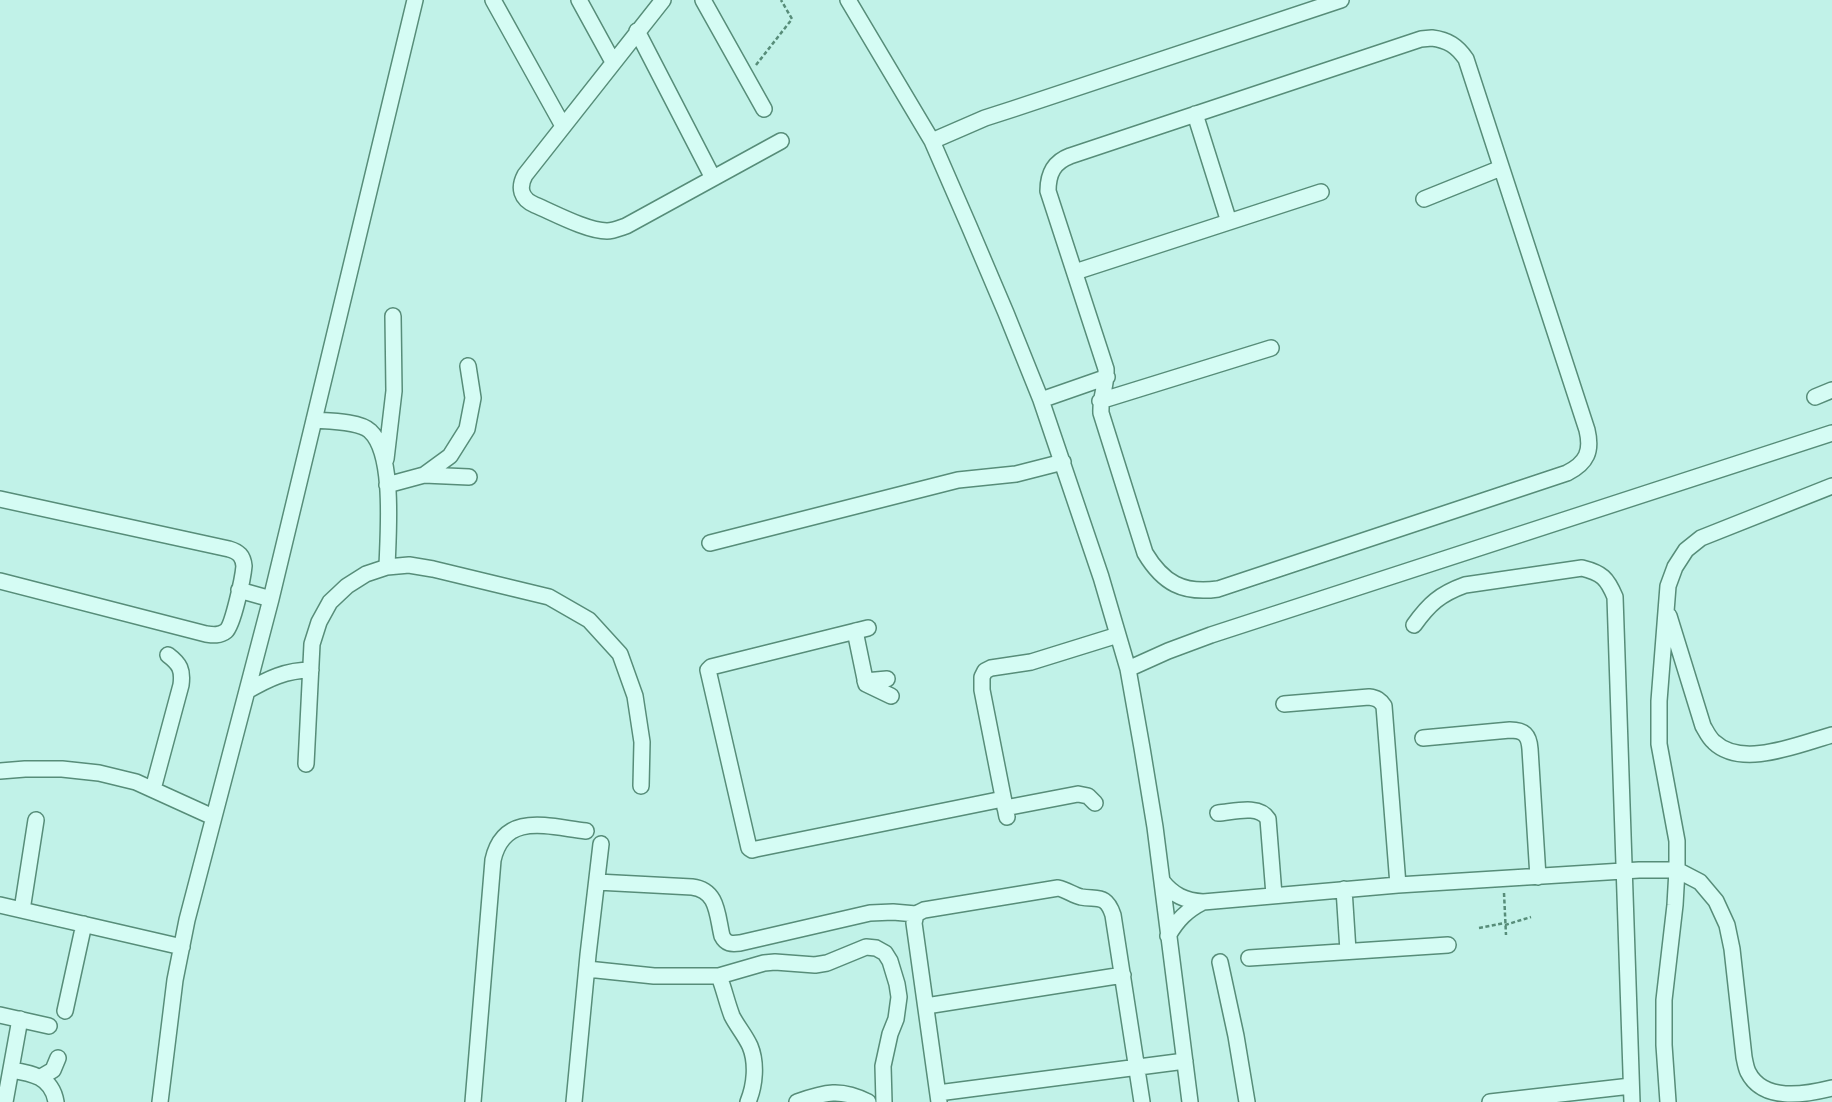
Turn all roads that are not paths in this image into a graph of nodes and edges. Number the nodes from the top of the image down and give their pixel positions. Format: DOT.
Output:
graph roads {
  1 [pos="415,0"];
  2 [pos="493,0"];
  3 [pos="579,0"];
  4 [pos="663,0"];
  5 [pos="704,0"];
  6 [pos="848,0"];
  7 [pos="1342,0"];
  8 [pos="637,31"];
  9 [pos="613,62"];
  10 [pos="764,109"];
  11 [pos="1195,114"];
  12 [pos="563,126"];
  13 [pos="781,141"];
  14 [pos="932,141"];
  15 [pos="1501,168"];
  16 [pos="713,178"];
  17 [pos="1321,192"];
  18 [pos="1424,199"];
  19 [pos="1229,222"];
  20 [pos="1075,272"];
  21 [pos="393,316"];
  22 [pos="1270,348"];
  23 [pos="468,366"];
  24 [pos="1107,378"];
  25 [pos="1832,390"];
  26 [pos="1815,397"];
  27 [pos="1041,400"];
  28 [pos="1100,401"];
  29 [pos="314,420"];
  30 [pos="1832,433"];
  31 [pos="1063,462"];
  32 [pos="385,465"];
  33 [pos="424,475"];
  34 [pos="469,476"];
  35 [pos="387,485"];
  36 [pos="1831,489"];
  37 [pos="0,499"];
  38 [pos="710,543"];
  39 [pos="387,567"];
  40 [pos="0,581"];
  41 [pos="239,590"];
  42 [pos="271,599"];
  43 [pos="1666,609"];
  44 [pos="1414,625"];
  45 [pos="1118,635"];
  46 [pos="168,655"];
  47 [pos="1128,669"];
  48 [pos="311,670"];
  49 [pos="888,679"];
  50 [pos="865,681"];
  51 [pos="247,691"];
  52 [pos="891,696"];
  53 [pos="1284,704"];
  54 [pos="1832,735"];
  55 [pos="1423,738"];
  56 [pos="306,764"];
  57 [pos="0,771"];
  58 [pos="641,786"];
  59 [pos="153,789"];
  60 [pos="1095,803"];
  61 [pos="1005,808"];
  62 [pos="1218,813"];
  63 [pos="213,817"];
  64 [pos="36,820"];
  65 [pos="586,831"];
  66 [pos="602,844"];
  67 [pos="1678,870"];
  68 [pos="1623,871"];
  69 [pos="1538,877"];
  70 [pos="1162,881"];
  71 [pos="597,882"];
  72 [pos="1398,885"];
  73 [pos="1344,889"];
  74 [pos="1274,894"];
  75 [pos="1203,902"];
  76 [pos="0,905"];
  77 [pos="22,910"];
  78 [pos="916,914"];
  79 [pos="84,924"];
  80 [pos="1168,936"];
  81 [pos="1448,945"];
  82 [pos="182,947"];
  83 [pos="1348,952"];
  84 [pos="1249,958"];
  85 [pos="1220,962"];
  86 [pos="587,969"];
  87 [pos="1123,975"];
  88 [pos="719,976"];
  89 [pos="926,1006"];
  90 [pos="65,1010"];
  91 [pos="0,1015"];
  92 [pos="20,1019"];
  93 [pos="49,1026"];
  94 [pos="58,1058"];
  95 [pos="1185,1060"];
  96 [pos="1137,1066"];
  97 [pos="11,1070"];
  98 [pos="41,1077"];
  99 [pos="1632,1086"];
  100 [pos="1832,1088"];
  101 [pos="939,1098"];
  102 [pos="5,1102"];
  103 [pos="56,1102"];
  104 [pos="160,1102"];
  105 [pos="473,1102"];
  106 [pos="574,1102"];
  107 [pos="748,1102"];
  108 [pos="797,1102"];
  109 [pos="868,1102"];
  110 [pos="884,1102"];
  111 [pos="1142,1102"];
  112 [pos="1190,1102"];
  113 [pos="1247,1102"];
  114 [pos="1490,1102"];
  115 [pos="1632,1102"];
  116 [pos="1668,1102"];
  1 -- 29 [label="street"];
  2 -- 12 [label="street"];
  3 -- 9 [label="street"];
  4 -- 8 [label="street"];
  5 -- 10 [label="street"];
  6 -- 14 [label="street"];
  7 -- 14 [label="street"];
  8 -- 9 [label="street"];
  8 -- 16 [label="street"];
  9 -- 12 [label="street"];
  11 -- 15 [label="street"];
  11 -- 19 [label="street"];
  11 -- 20 [label="street"];
  12 -- 16 [label="street"];
  13 -- 16 [label="street"];
  14 -- 27 [label="street"];
  15 -- 18 [label="street"];
  15 -- 28 [label="street"];
  17 -- 19 [label="street"];
  19 -- 20 [label="street"];
  20 -- 24 [label="street"];
  21 -- 32 [label="street"];
  22 -- 28 [label="street"];
  23 -- 33 [label="street"];
  24 -- 27 [label="street"];
  24 -- 28 [label="street"];
  25 -- 26 [label="street"];
  27 -- 31 [label="street"];
  29 -- 32 [label="street"];
  29 -- 42 [label="street"];
  30 -- 47 [label="street"];
  31 -- 38 [label="street"];
  31 -- 45 [label="street"];
  32 -- 35 [label="street"];
  33 -- 34 [label="street"];
  33 -- 35 [label="street"];
  35 -- 39 [label="street"];
  36 -- 43 [label="street"];
  37 -- 41 [label="street"];
  39 -- 48 [label="street"];
  39 -- 58 [label="street"];
  40 -- 41 [label="street"];
  41 -- 42 [label="street"];
  42 -- 51 [label="street"];
  43 -- 54 [label="street"];
  43 -- 67 [label="street"];
  44 -- 68 [label="street"];
  45 -- 47 [label="street"];
  45 -- 61 [label="street"];
  46 -- 59 [label="street"];
  47 -- 70 [label="street"];
  48 -- 51 [label="street"];
  48 -- 56 [label="street"];
  49 -- 50 [label="street"];
  50 -- 52 [label="street"];
  50 -- 61 [label="street"];
  51 -- 63 [label="street"];
  53 -- 72 [label="street"];
  55 -- 69 [label="street"];
  57 -- 59 [label="street"];
  59 -- 63 [label="street"];
  60 -- 61 [label="street"];
  62 -- 74 [label="street"];
  63 -- 82 [label="street"];
  64 -- 77 [label="street"];
  65 -- 105 [label="street"];
  66 -- 71 [label="street"];
  67 -- 68 [label="street"];
  67 -- 100 [label="street"];
  67 -- 116 [label="street"];
  68 -- 69 [label="street"];
  68 -- 99 [label="street"];
  69 -- 72 [label="street"];
  70 -- 75 [label="street"];
  70 -- 80 [label="street"];
  71 -- 78 [label="street"];
  71 -- 86 [label="street"];
  72 -- 73 [label="street"];
  73 -- 74 [label="street"];
  73 -- 83 [label="street"];
  74 -- 75 [label="street"];
  75 -- 80 [label="street"];
  76 -- 77 [label="street"];
  77 -- 79 [label="street"];
  78 -- 87 [label="street"];
  78 -- 89 [label="street"];
  79 -- 82 [label="street"];
  79 -- 90 [label="street"];
  80 -- 95 [label="street"];
  81 -- 83 [label="street"];
  82 -- 104 [label="street"];
  83 -- 84 [label="street"];
  85 -- 113 [label="street"];
  86 -- 88 [label="street"];
  86 -- 106 [label="street"];
  87 -- 89 [label="street"];
  87 -- 96 [label="street"];
  88 -- 107 [label="street"];
  88 -- 110 [label="street"];
  89 -- 101 [label="street"];
  91 -- 92 [label="street"];
  92 -- 93 [label="street"];
  92 -- 97 [label="street"];
  94 -- 98 [label="street"];
  95 -- 96 [label="street"];
  95 -- 112 [label="street"];
  96 -- 101 [label="street"];
  96 -- 111 [label="street"];
  97 -- 98 [label="street"];
  97 -- 102 [label="street"];
  98 -- 103 [label="street"];
  99 -- 114 [label="street"];
  99 -- 115 [label="street"];
  108 -- 109 [label="street"];
}
